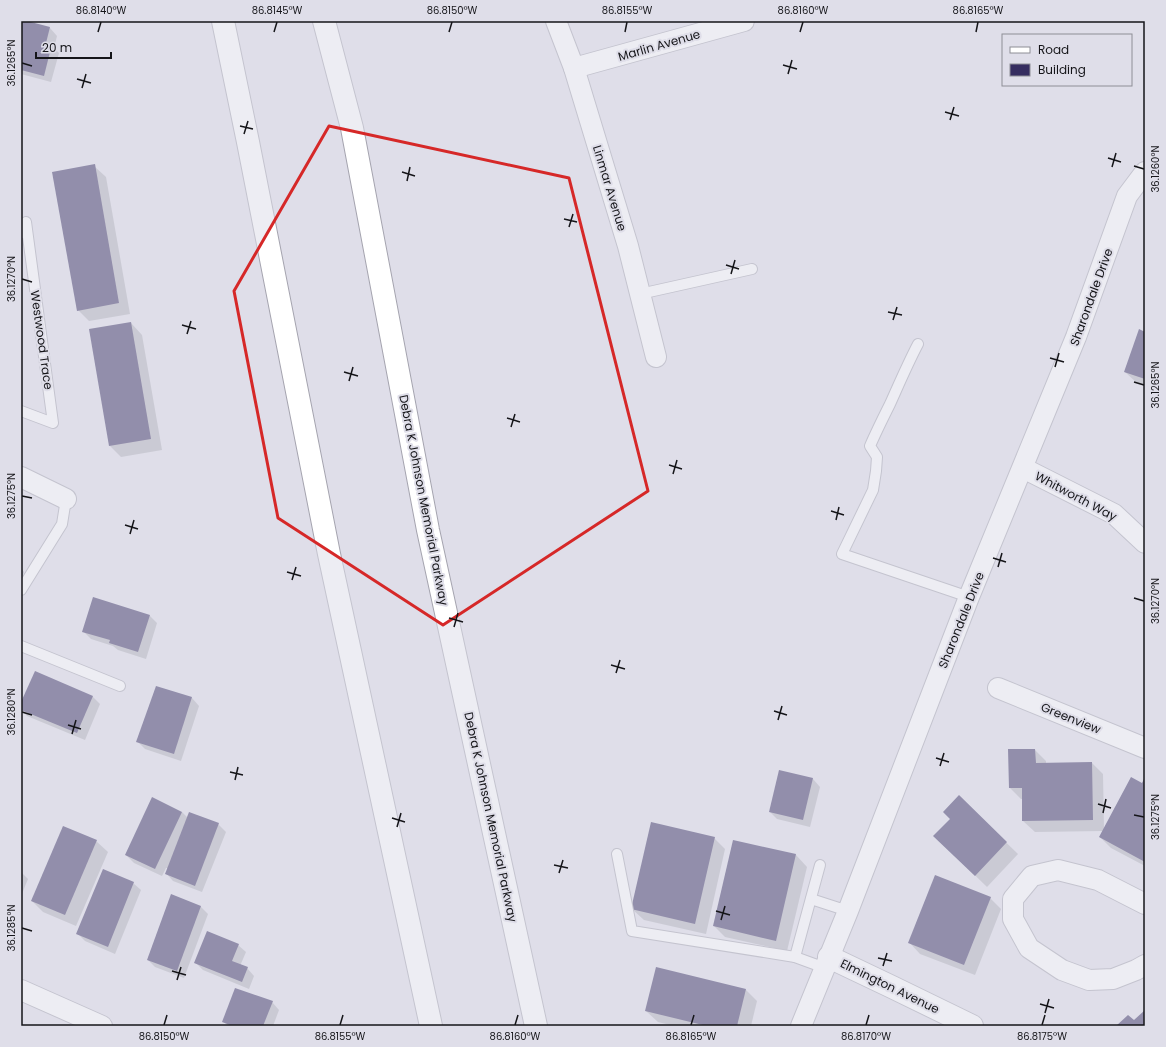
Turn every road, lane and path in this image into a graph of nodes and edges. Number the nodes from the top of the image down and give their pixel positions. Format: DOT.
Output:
graph roads {
  1 [pos="223,21"];
  2 [pos="324,21"];
  3 [pos="556,21"];
  4 [pos="744,21"];
  5 [pos="574,68"];
  6 [pos="1145,172"];
  7 [pos="21,233"];
  8 [pos="752,269"];
  9 [pos="640,294"];
  10 [pos="918,344"];
  11 [pos="656,357"];
  12 [pos="21,411"];
  13 [pos="1023,468"];
  14 [pos="21,477"];
  15 [pos="66,499"];
  16 [pos="1145,543"];
  17 [pos="21,590"];
  18 [pos="969,597"];
  19 [pos="21,646"];
  20 [pos="120,686"];
  21 [pos="998,688"];
  22 [pos="1145,748"];
  23 [pos="617,854"];
  24 [pos="820,865"];
  25 [pos="811,899"];
  26 [pos="1145,904"];
  27 [pos="848,911"];
  28 [pos="795,958"];
  29 [pos="827,963"];
  30 [pos="1145,964"];
  31 [pos="21,990"];
  32 [pos="102,1026"];
  33 [pos="431,1026"];
  34 [pos="536,1026"];
  35 [pos="801,1026"];
  36 [pos="972,1026"];
  1 -- 33 [label="main road"];
  2 -- 34 [label="main road, Debra K Johnson Memorial Parkway"];
  3 -- 5 [label="street, Linmar Avenue"];
  4 -- 5 [label="street, Marlin Avenue"];
  5 -- 9 [label="street, Linmar Avenue"];
  6 -- 13 [label="street, Sharondale Drive"];
  7 -- 12 [label="lane, Westwood Trace"];
  8 -- 9 [label="lane"];
  9 -- 11 [label="street, Linmar Avenue"];
  10 -- 18 [label="lane"];
  13 -- 16 [label="street, Whitworth Way"];
  13 -- 18 [label="street, Sharondale Drive"];
  14 -- 15 [label="street"];
  15 -- 17 [label="lane"];
  18 -- 27 [label="street, Sharondale Drive"];
  19 -- 20 [label="lane"];
  21 -- 22 [label="street, Greenview"];
  23 -- 28 [label="lane"];
  24 -- 25 [label="lane"];
  25 -- 27 [label="lane"];
  25 -- 28 [label="lane"];
  26 -- 30 [label="street"];
  27 -- 29 [label="street, Sharondale Drive"];
  28 -- 29 [label="lane"];
  29 -- 35 [label="street, Sharondale Drive"];
  29 -- 36 [label="main road, Elmington Avenue"];
  31 -- 32 [label="street"];
}
